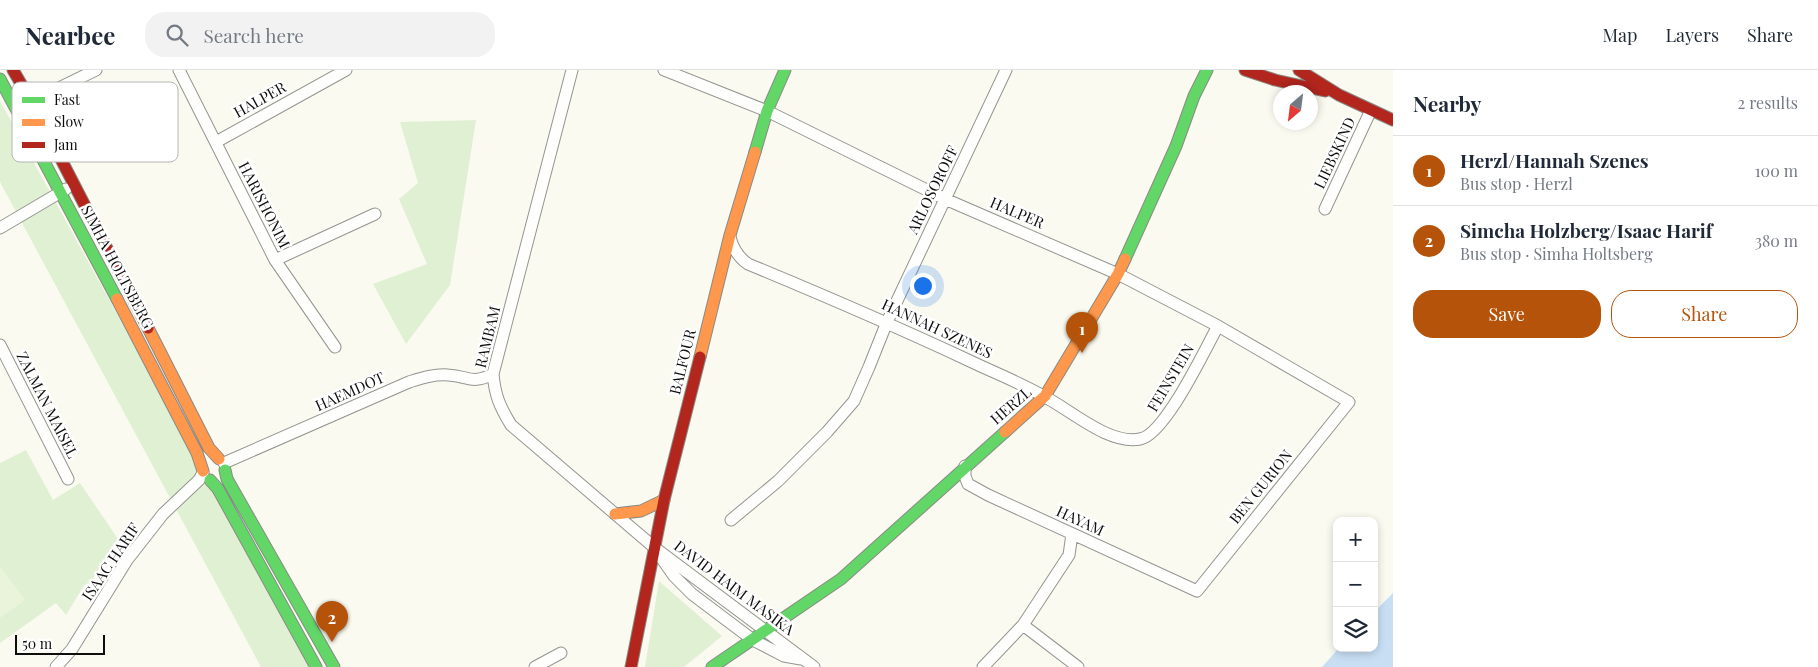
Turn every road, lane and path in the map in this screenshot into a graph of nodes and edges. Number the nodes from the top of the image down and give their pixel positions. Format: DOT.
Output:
graph roads {
  1 [pos="13,70"];
  2 [pos="96,70"];
  3 [pos="179,70"];
  4 [pos="346,70"];
  5 [pos="572,70"];
  6 [pos="664,70"];
  7 [pos="785,70"];
  8 [pos="1006,70"];
  9 [pos="1207,70"];
  10 [pos="1246,70"];
  11 [pos="1299,70"];
  12 [pos="0,79"];
  13 [pos="20,82"];
  14 [pos="71,82"];
  15 [pos="1339,95"];
  16 [pos="12,101"];
  17 [pos="1371,110"];
  18 [pos="767,111"];
  19 [pos="1393,120"];
  20 [pos="216,142"];
  21 [pos="45,162"];
  22 [pos="62,162"];
  23 [pos="74,185"];
  24 [pos="61,192"];
  25 [pos="945,198"];
  26 [pos="1326,209"];
  27 [pos="375,214"];
  28 [pos="0,228"];
  29 [pos="730,235"];
  30 [pos="275,260"];
  31 [pos="1118,274"];
  32 [pos="886,322"];
  33 [pos="1218,326"];
  34 [pos="0,345"];
  35 [pos="335,347"];
  36 [pos="493,374"];
  37 [pos="1045,396"];
  38 [pos="1349,402"];
  39 [pos="1142,439"];
  40 [pos="223,464"];
  41 [pos="966,466"];
  42 [pos="204,476"];
  43 [pos="68,479"];
  44 [pos="664,500"];
  45 [pos="615,514"];
  46 [pos="731,520"];
  47 [pos="1072,534"];
  48 [pos="655,548"];
  49 [pos="1197,591"];
  50 [pos="1023,625"];
  51 [pos="767,631"];
  52 [pos="753,640"];
  53 [pos="561,652"];
  54 [pos="804,660"];
  55 [pos="56,667"];
  56 [pos="316,667"];
  57 [pos="334,667"];
  58 [pos="535,667"];
  59 [pos="631,667"];
  60 [pos="712,667"];
  61 [pos="814,667"];
  62 [pos="983,667"];
  63 [pos="1078,667"];
  1 -- 13 [label="street, SIMHA HOLTSBERG"];
  2 -- 14 [label="street"];
  3 -- 20 [label="street, HARISHONIM"];
  4 -- 20 [label="street, HALPER"];
  5 -- 36 [label="street, RAMBAM"];
  6 -- 18 [label="street, HALPER"];
  7 -- 18 [label="street, BALFOUR"];
  8 -- 25 [label="street, ARLOSOROFF"];
  9 -- 31 [label="street, HERZL"];
  10 -- 15 [label="street"];
  11 -- 15 [label="street"];
  12 -- 16 [label="street, SIMHA HOLTSBERG"];
  15 -- 17 [label="street"];
  17 -- 19 [label="street"];
  17 -- 26 [label="street, LIEBSKIND"];
  18 -- 25 [label="street, HALPER"];
  18 -- 29 [label="street, BALFOUR"];
  20 -- 30 [label="street, HARISHONIM"];
  21 -- 24 [label="street, SIMHA HOLTSBERG"];
  22 -- 23 [label="street, SIMHA HOLTSBERG"];
  23 -- 24 [label="street"];
  23 -- 40 [label="street, SIMHA HOLTSBERG"];
  24 -- 28 [label="street"];
  24 -- 42 [label="street, SIMHA HOLTSBERG"];
  25 -- 31 [label="street, HALPER"];
  25 -- 32 [label="street, ARLOSOROFF"];
  27 -- 30 [label="street"];
  29 -- 32 [label="street, HANNAH SZENES"];
  29 -- 44 [label="street, BALFOUR"];
  30 -- 35 [label="street, HARISHONIM"];
  31 -- 33 [label="street, HALPER"];
  31 -- 37 [label="street, HERZL"];
  32 -- 37 [label="street, HANNAH SZENES"];
  32 -- 46 [label="street, ARLOSOROFF"];
  33 -- 38 [label="street, HALPER"];
  33 -- 39 [label="street, FEINSTEIN"];
  34 -- 43 [label="street, ZALMAN MAISEL"];
  36 -- 40 [label="street, HAEMDOT"];
  36 -- 45 [label="street, RAMBAM"];
  37 -- 39 [label="street, HANNAH SZENES"];
  37 -- 41 [label="street, HERZL"];
  38 -- 49 [label="street, BEN GURION"];
  40 -- 42 [label="street"];
  40 -- 42 [label="street"];
  40 -- 57 [label="street, SIMHA HOLTSBERG"];
  41 -- 47 [label="street, HAYAM"];
  41 -- 51 [label="street, HERZL"];
  42 -- 55 [label="street, ISAAC HARIF"];
  42 -- 56 [label="street, SIMHA HOLTSBERG"];
  44 -- 45 [label="street"];
  44 -- 48 [label="street, BALFOUR"];
  45 -- 48 [label="street, RAMBAM"];
  47 -- 49 [label="street, HAYAM"];
  47 -- 50 [label="street"];
  48 -- 51 [label="street, DAVID HAIM MASIKA"];
  48 -- 52 [label="street, DAVID HAIM MASIKA"];
  48 -- 59 [label="street, BALFOUR"];
  50 -- 62 [label="street"];
  50 -- 63 [label="street"];
  51 -- 52 [label="street, HERZL"];
  51 -- 54 [label="street, DAVID HAIM MASIKA"];
  52 -- 54 [label="street, DAVID HAIM MASIKA"];
  52 -- 60 [label="street, HERZL"];
  53 -- 58 [label="street"];
  54 -- 61 [label="street, DAVID HAIM MASIKA"];
}
